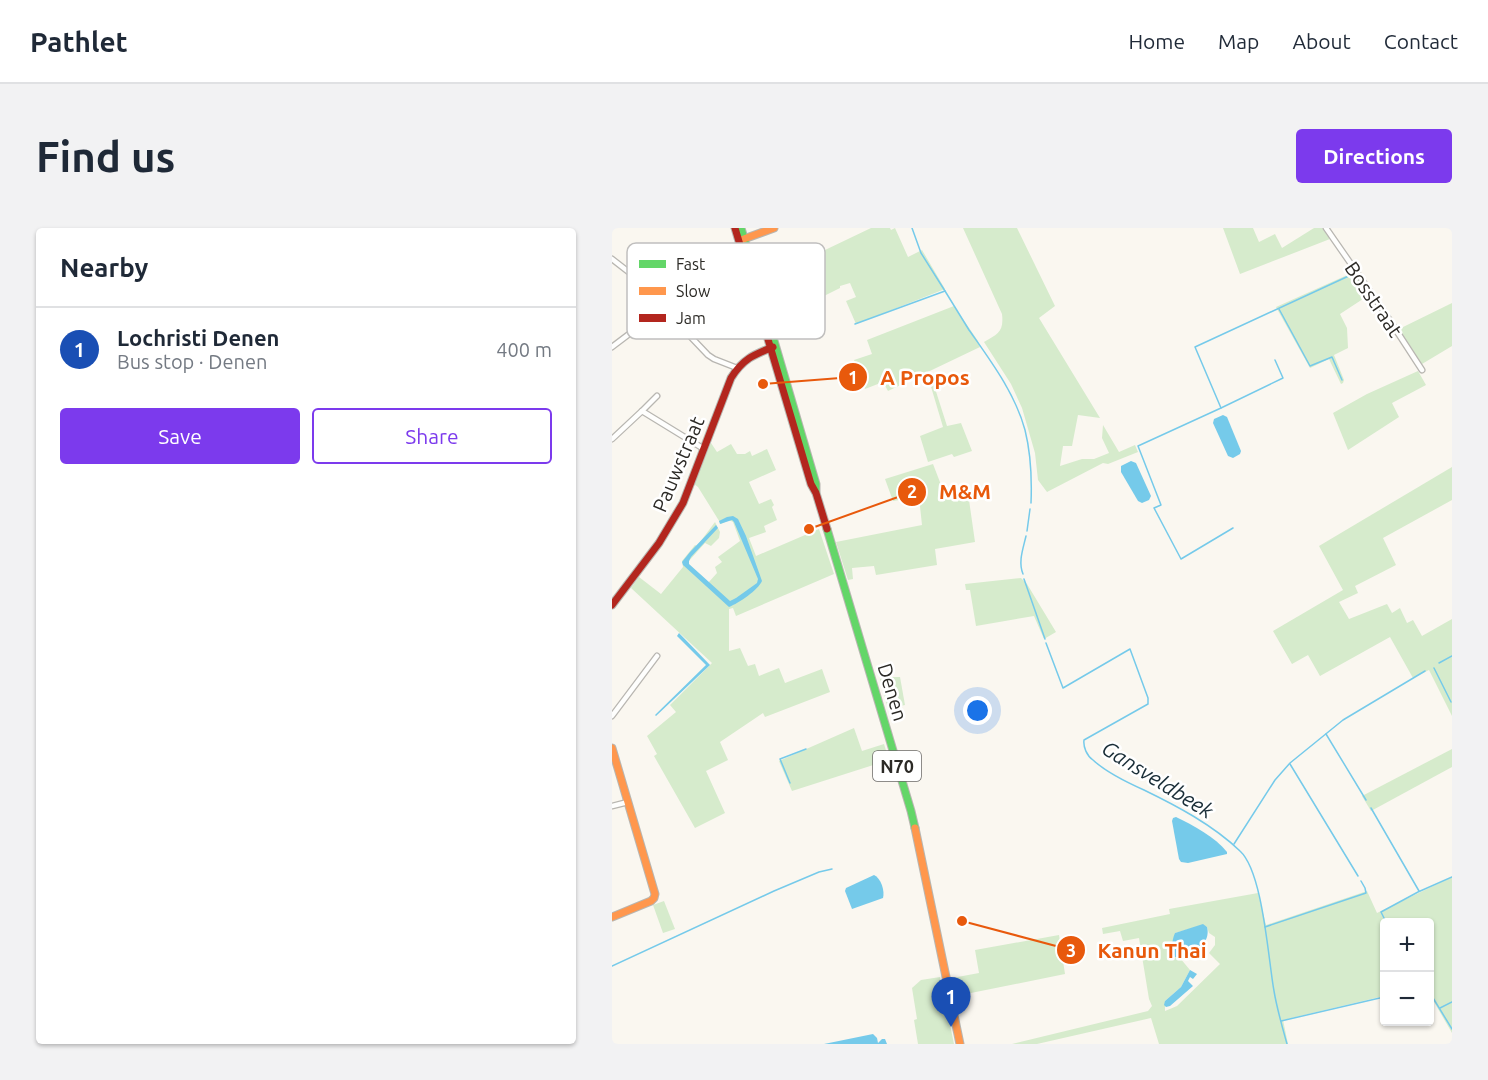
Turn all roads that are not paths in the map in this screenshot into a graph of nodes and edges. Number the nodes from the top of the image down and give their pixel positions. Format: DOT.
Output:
graph roads {
  1 [pos="735,228"];
  2 [pos="741,228"];
  3 [pos="774,228"];
  4 [pos="1326,228"];
  5 [pos="741,240"];
  6 [pos="742,243"];
  7 [pos="612,259"];
  8 [pos="627,271"];
  9 [pos="627,336"];
  10 [pos="693,339"];
  11 [pos="771,339"];
  12 [pos="612,347"];
  13 [pos="773,347"];
  14 [pos="737,368"];
  15 [pos="1422,370"];
  16 [pos="657,396"];
  17 [pos="642,411"];
  18 [pos="612,439"];
  19 [pos="704,449"];
  20 [pos="612,605"];
  21 [pos="657,656"];
  22 [pos="612,716"];
  23 [pos="612,748"];
  24 [pos="628,802"];
  25 [pos="612,806"];
  26 [pos="612,916"];
  27 [pos="960,1044"];
  1 -- 5 [label="main road, N70"];
  2 -- 5 [label="main road, N70"];
  3 -- 5 [label="main road"];
  4 -- 15 [label="street, Bosstraat"];
  5 -- 6 [label="main road, N70"];
  7 -- 8 [label="street"];
  9 -- 12 [label="street"];
  10 -- 14 [label="street"];
  11 -- 13 [label="main road, N70"];
  13 -- 14 [label="main road"];
  13 -- 27 [label="main road, Denen / N70"];
  14 -- 19 [label="main road, Pauwstraat"];
  16 -- 17 [label="street"];
  17 -- 18 [label="street"];
  17 -- 19 [label="street"];
  19 -- 20 [label="main road, Pauwstraat"];
  21 -- 22 [label="street"];
  23 -- 24 [label="main road"];
  24 -- 25 [label="street"];
  24 -- 26 [label="main road"];
}
